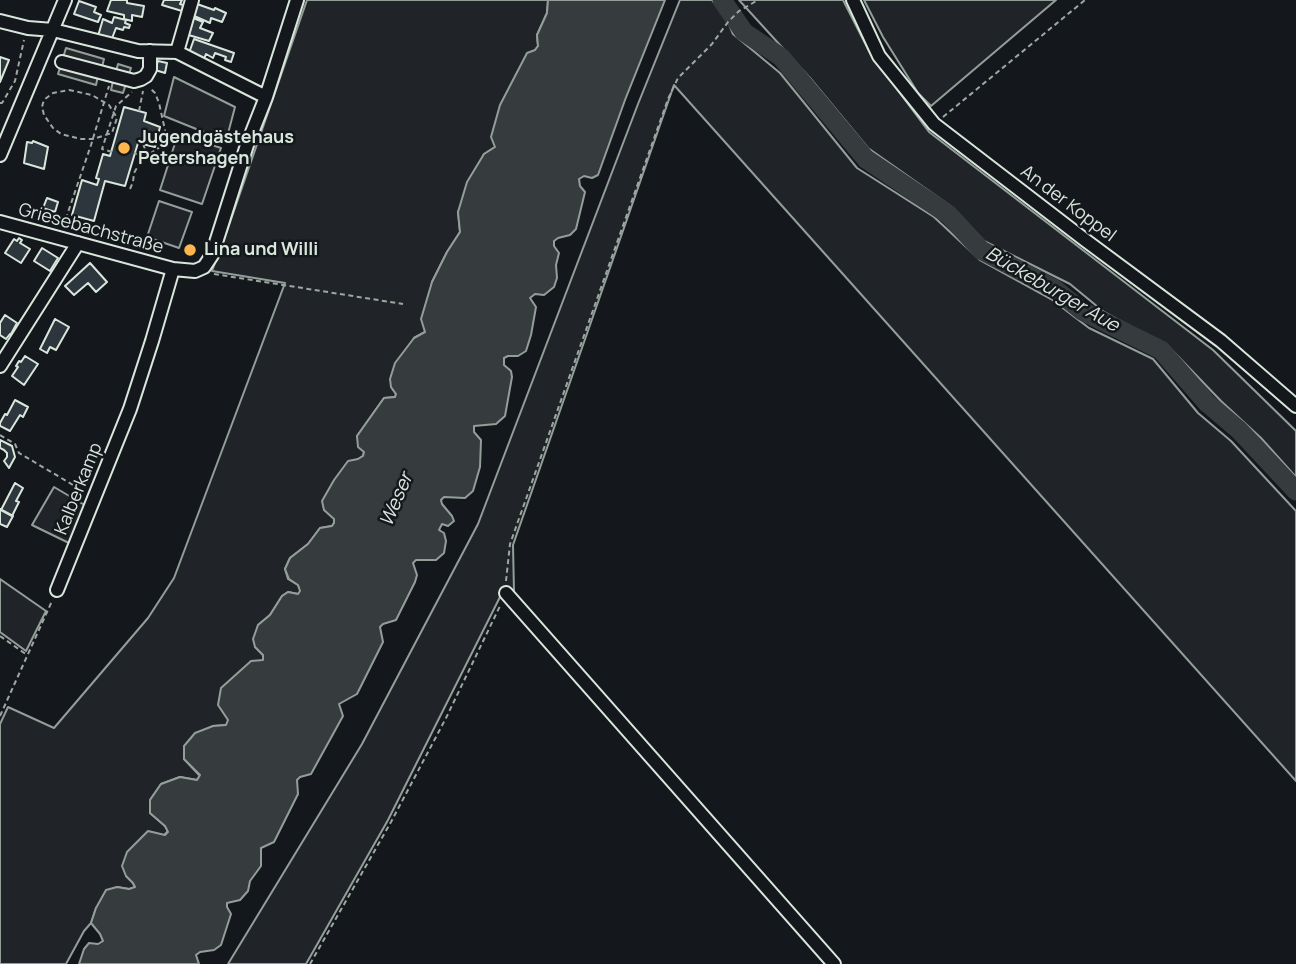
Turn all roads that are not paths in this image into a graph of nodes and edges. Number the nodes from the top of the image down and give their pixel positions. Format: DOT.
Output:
graph roads {
  1 [pos="65,0"];
  2 [pos="192,0"];
  3 [pos="297,0"];
  4 [pos="853,0"];
  5 [pos="0,22"];
  6 [pos="53,30"];
  7 [pos="150,51"];
  8 [pos="177,52"];
  9 [pos="62,62"];
  10 [pos="266,97"];
  11 [pos="0,155"];
  12 [pos="0,222"];
  13 [pos="78,243"];
  14 [pos="173,269"];
  15 [pos="0,366"];
  16 [pos="1296,406"];
  17 [pos="57,590"];
  18 [pos="506,593"];
  19 [pos="834,964"];
  1 -- 6 [label="street"];
  2 -- 8 [label="street"];
  3 -- 10 [label="street"];
  4 -- 16 [label="street, An der Koppel"];
  5 -- 6 [label="street"];
  6 -- 7 [label="street"];
  6 -- 11 [label="street"];
  7 -- 8 [label="street"];
  7 -- 9 [label="street"];
  8 -- 10 [label="street"];
  10 -- 14 [label="street, Griesebachstraße"];
  12 -- 13 [label="street, Griesebachstraße"];
  13 -- 14 [label="street, Griesebachstraße"];
  13 -- 15 [label="street"];
  14 -- 17 [label="street, Kalberkamp"];
  18 -- 19 [label="street"];
}
